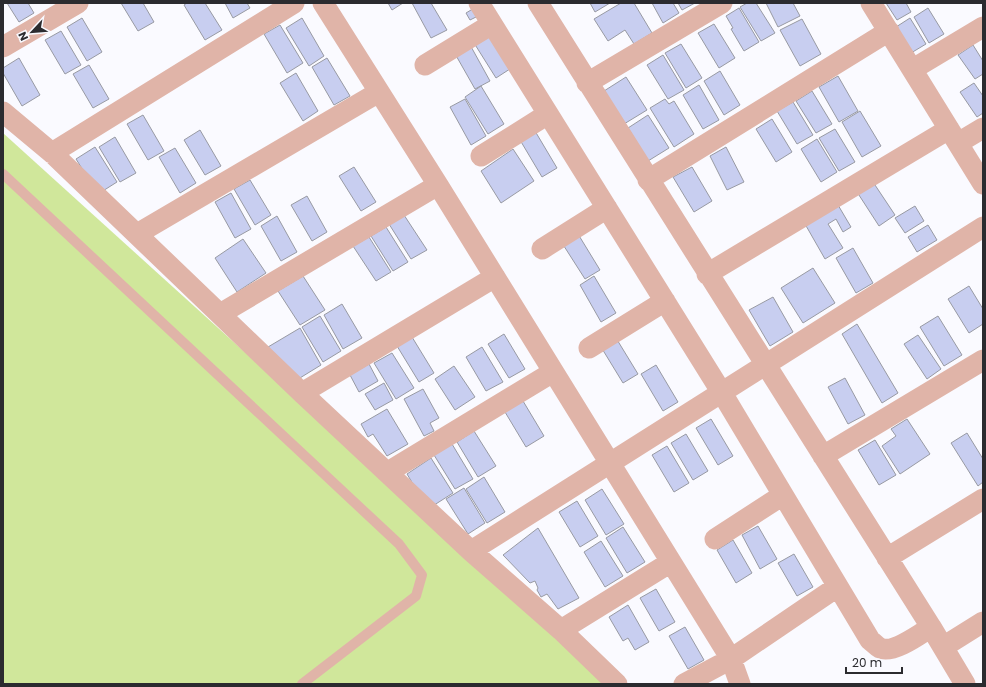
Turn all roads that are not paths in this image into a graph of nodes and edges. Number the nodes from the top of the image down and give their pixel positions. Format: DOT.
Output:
graph roads {
  1 [pos="78,3"];
  2 [pos="294,3"];
  3 [pos="323,3"];
  4 [pos="480,3"];
  5 [pos="538,3"];
  6 [pos="722,3"];
  7 [pos="871,3"];
  8 [pos="492,24"];
  9 [pos="983,26"];
  10 [pos="889,32"];
  11 [pos="3,47"];
  12 [pos="425,65"];
  13 [pos="913,69"];
  14 [pos="587,83"];
  15 [pos="379,92"];
  16 [pos="3,112"];
  17 [pos="548,114"];
  18 [pos="983,128"];
  19 [pos="954,136"];
  20 [pos="52,153"];
  21 [pos="481,156"];
  22 [pos="3,174"];
  23 [pos="648,180"];
  24 [pos="983,184"];
  25 [pos="438,185"];
  26 [pos="607,208"];
  27 [pos="983,227"];
  28 [pos="137,234"];
  29 [pos="542,249"];
  30 [pos="707,274"];
  31 [pos="495,277"];
  32 [pos="665,301"];
  33 [pos="220,314"];
  34 [pos="589,348"];
  35 [pos="983,360"];
  36 [pos="765,364"];
  37 [pos="553,372"];
  38 [pos="722,392"];
  39 [pos="302,393"];
  40 [pos="823,456"];
  41 [pos="609,464"];
  42 [pos="388,472"];
  43 [pos="782,495"];
  44 [pos="983,499"];
  45 [pos="715,539"];
  46 [pos="471,551"];
  47 [pos="887,558"];
  48 [pos="671,562"];
  49 [pos="837,587"];
  50 [pos="983,622"];
  51 [pos="932,628"];
  52 [pos="561,630"];
  53 [pos="943,647"];
  54 [pos="731,659"];
  55 [pos="302,684"];
  56 [pos="617,684"];
  57 [pos="684,684"];
  58 [pos="740,684"];
  59 [pos="964,684"];
  1 -- 11 [label="street"];
  2 -- 20 [label="street"];
  3 -- 15 [label="street"];
  4 -- 8 [label="street"];
  5 -- 14 [label="street"];
  6 -- 14 [label="street"];
  7 -- 10 [label="street"];
  8 -- 12 [label="street"];
  8 -- 17 [label="street"];
  9 -- 13 [label="street"];
  10 -- 13 [label="street"];
  10 -- 23 [label="street"];
  13 -- 19 [label="street"];
  14 -- 23 [label="street"];
  15 -- 25 [label="street"];
  15 -- 28 [label="street"];
  16 -- 20 [label="street"];
  17 -- 21 [label="street"];
  17 -- 26 [label="street"];
  18 -- 19 [label="street"];
  19 -- 24 [label="street"];
  19 -- 30 [label="street"];
  20 -- 28 [label="street"];
  22 -- 55 [label="lane"];
  23 -- 30 [label="street"];
  25 -- 31 [label="street"];
  25 -- 33 [label="street"];
  26 -- 29 [label="street"];
  26 -- 32 [label="street"];
  27 -- 36 [label="street"];
  28 -- 33 [label="street"];
  30 -- 36 [label="street"];
  31 -- 37 [label="street"];
  31 -- 39 [label="street"];
  32 -- 34 [label="street"];
  32 -- 38 [label="street"];
  33 -- 39 [label="street"];
  35 -- 40 [label="street"];
  36 -- 38 [label="street"];
  36 -- 40 [label="street"];
  37 -- 41 [label="street"];
  37 -- 42 [label="street"];
  38 -- 41 [label="street"];
  38 -- 43 [label="street"];
  39 -- 42 [label="street"];
  40 -- 47 [label="street"];
  41 -- 46 [label="street"];
  41 -- 48 [label="street"];
  42 -- 46 [label="street"];
  43 -- 45 [label="street"];
  43 -- 49 [label="street"];
  44 -- 47 [label="street"];
  46 -- 52 [label="street"];
  47 -- 51 [label="street"];
  48 -- 52 [label="street"];
  48 -- 54 [label="street"];
  49 -- 51 [label="street"];
  49 -- 54 [label="street"];
  50 -- 53 [label="street"];
  51 -- 53 [label="street"];
  52 -- 56 [label="street"];
  53 -- 59 [label="street"];
  54 -- 57 [label="street"];
  54 -- 58 [label="street"];
}
